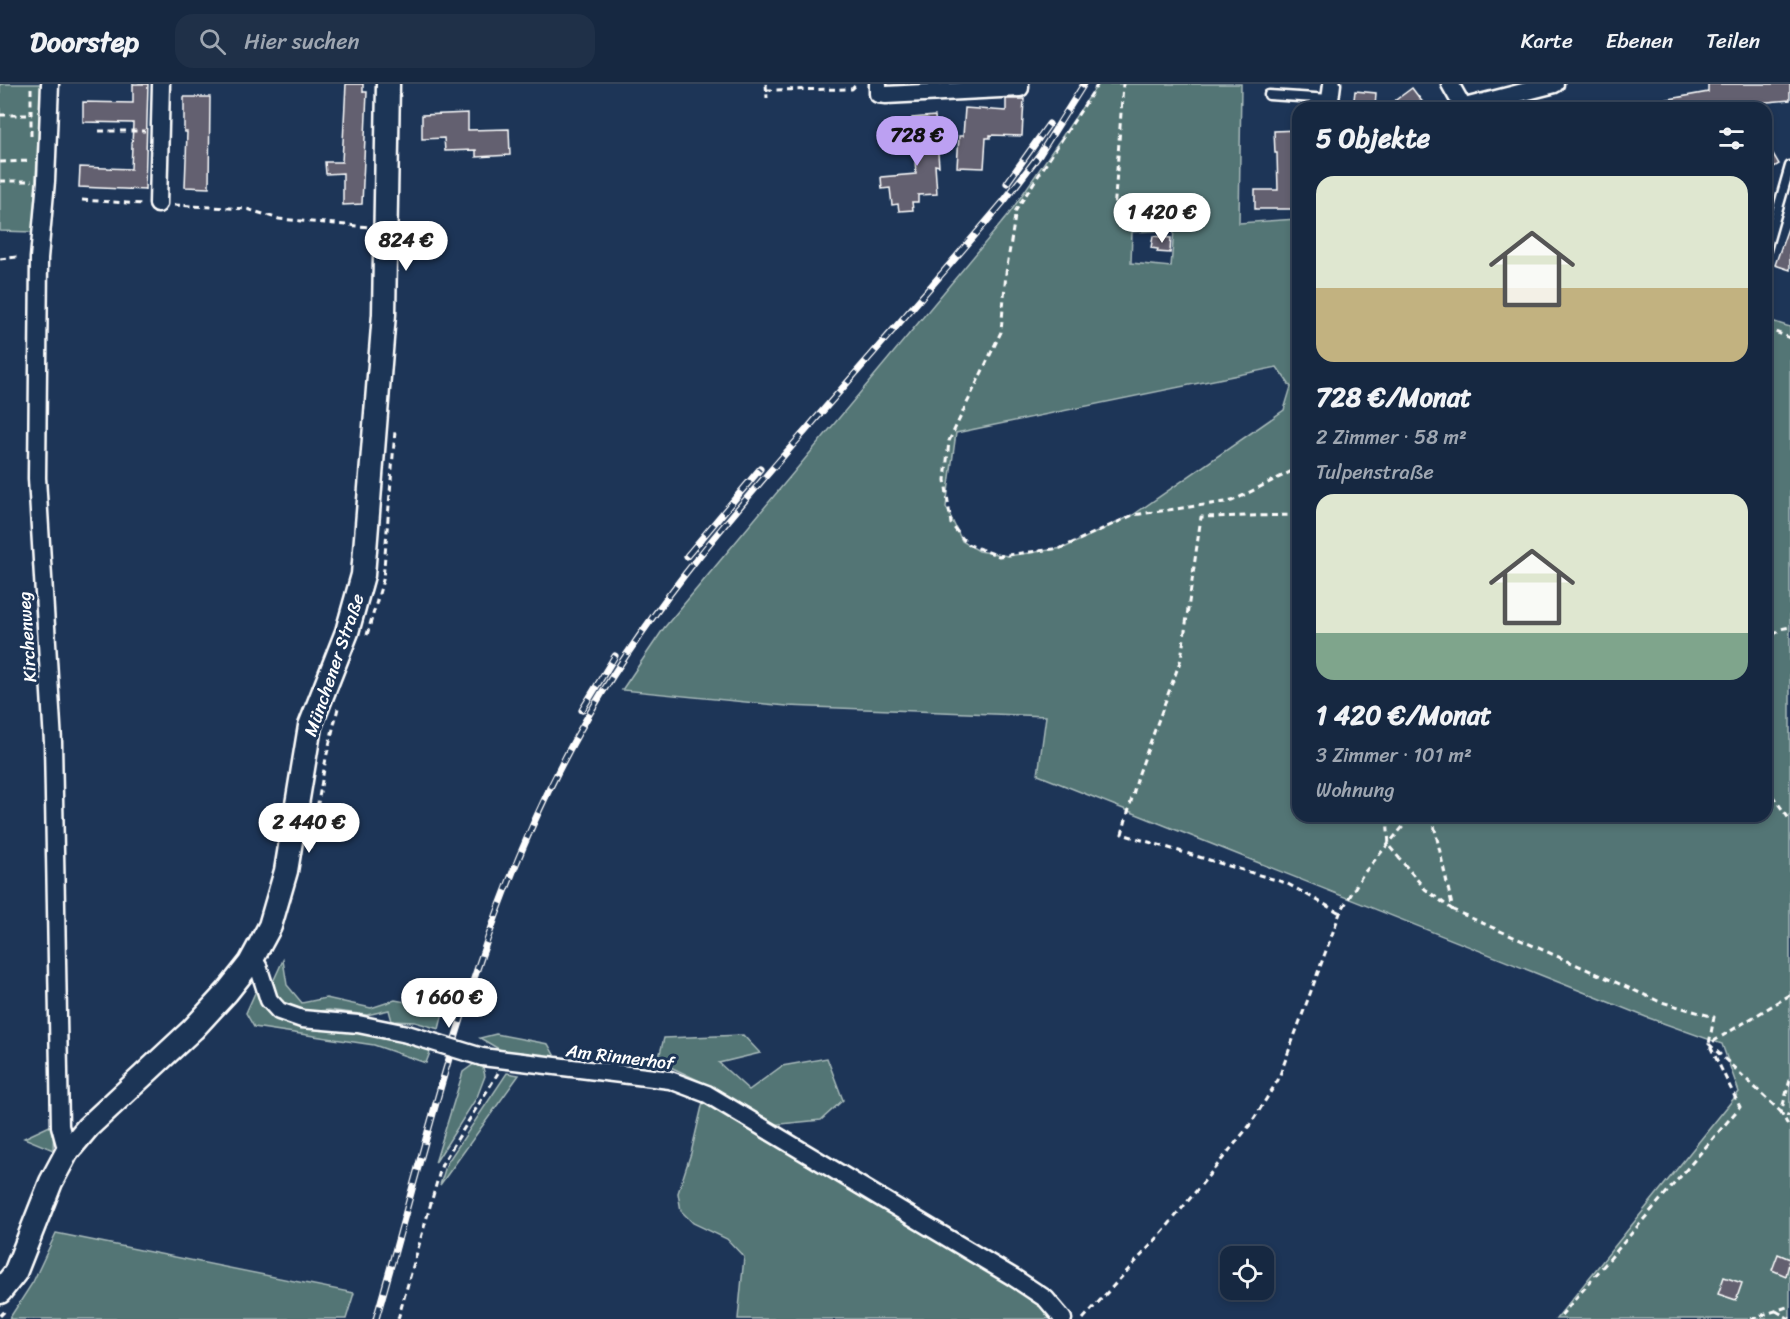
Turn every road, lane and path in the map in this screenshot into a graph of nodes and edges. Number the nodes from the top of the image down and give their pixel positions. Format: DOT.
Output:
graph roads {
  1 [pos="31,84"];
  2 [pos="50,84"];
  3 [pos="161,84"];
  4 [pos="388,84"];
  5 [pos="766,84"];
  6 [pos="857,84"];
  7 [pos="1020,84"];
  8 [pos="1098,84"];
  9 [pos="1123,84"];
  10 [pos="1450,84"];
  11 [pos="1556,84"];
  12 [pos="878,89"];
  13 [pos="766,90"];
  14 [pos="1269,95"];
  15 [pos="1331,97"];
  16 [pos="767,98"];
  17 [pos="1459,102"];
  18 [pos="1486,102"];
  19 [pos="0,115"];
  20 [pos="31,115"];
  21 [pos="49,115"];
  22 [pos="99,131"];
  23 [pos="159,132"];
  24 [pos="31,138"];
  25 [pos="31,150"];
  26 [pos="0,162"];
  27 [pos="1790,166"];
  28 [pos="0,181"];
  29 [pos="46,181"];
  30 [pos="158,204"];
  31 [pos="215,207"];
  32 [pos="1114,213"];
  33 [pos="387,229"];
  34 [pos="1772,229"];
  35 [pos="17,257"];
  36 [pos="0,259"];
  37 [pos="1772,330"];
  38 [pos="1790,338"];
  39 [pos="1292,471"];
  40 [pos="1292,515"];
  41 [pos="1790,627"];
  42 [pos="1772,636"];
  43 [pos="1772,795"];
  44 [pos="1790,820"];
  45 [pos="1387,822"];
  46 [pos="1407,822"];
  47 [pos="1433,822"];
  48 [pos="1389,846"];
  49 [pos="1453,909"];
  50 [pos="1341,913"];
  51 [pos="250,963"];
  52 [pos="1790,995"];
  53 [pos="1709,1044"];
  54 [pos="505,1061"];
  55 [pos="1790,1080"];
  56 [pos="1781,1112"];
  57 [pos="1790,1116"];
  58 [pos="1790,1128"];
  59 [pos="67,1152"];
  60 [pos="7,1297"];
  61 [pos="1790,1306"];
  62 [pos="1776,1311"];
  63 [pos="0,1316"];
  64 [pos="398,1319"];
  65 [pos="1062,1319"];
  66 [pos="1083,1319"];
  67 [pos="1558,1319"];
  68 [pos="1751,1319"];
  69 [pos="1790,1319"];
  1 -- 20 [label="path"];
  2 -- 21 [label="street, Kirchenweg"];
  3 -- 23 [label="street"];
  4 -- 33 [label="street, Münchener Straße"];
  5 -- 13 [label="path"];
  6 -- 13 [label="path"];
  7 -- 12 [label="street"];
  8 -- 39 [label="path"];
  9 -- 32 [label="path"];
  10 -- 17 [label="street"];
  11 -- 18 [label="street"];
  13 -- 16 [label="path"];
  14 -- 15 [label="lane"];
  19 -- 20 [label="path"];
  20 -- 21 [label="path"];
  20 -- 24 [label="path"];
  21 -- 29 [label="street, Kirchenweg"];
  22 -- 23 [label="path"];
  23 -- 30 [label="street"];
  25 -- 26 [label="path"];
  27 -- 34 [label="lane"];
  28 -- 29 [label="path"];
  29 -- 59 [label="street, Kirchenweg"];
  31 -- 33 [label="path"];
  33 -- 51 [label="street, Münchener Straße"];
  35 -- 36 [label="path"];
  37 -- 38 [label="path"];
  40 -- 50 [label="path"];
  41 -- 42 [label="path"];
  43 -- 44 [label="path"];
  45 -- 48 [label="path"];
  46 -- 48 [label="path"];
  47 -- 49 [label="path"];
  48 -- 49 [label="path"];
  48 -- 50 [label="path"];
  49 -- 53 [label="path"];
  50 -- 66 [label="path"];
  51 -- 54 [label="street, Am Rinnerhof, bridge"];
  51 -- 59 [label="street, Münchener Straße"];
  52 -- 53 [label="path"];
  53 -- 56 [label="path"];
  53 -- 67 [label="path"];
  54 -- 64 [label="path"];
  54 -- 65 [label="street, Am Rinnerhof"];
  55 -- 56 [label="path"];
  56 -- 57 [label="path"];
  56 -- 58 [label="path"];
  59 -- 60 [label="street, Münchener Straße"];
  60 -- 63 [label="path"];
  61 -- 62 [label="path"];
  62 -- 68 [label="path"];
  62 -- 69 [label="path"];
}
